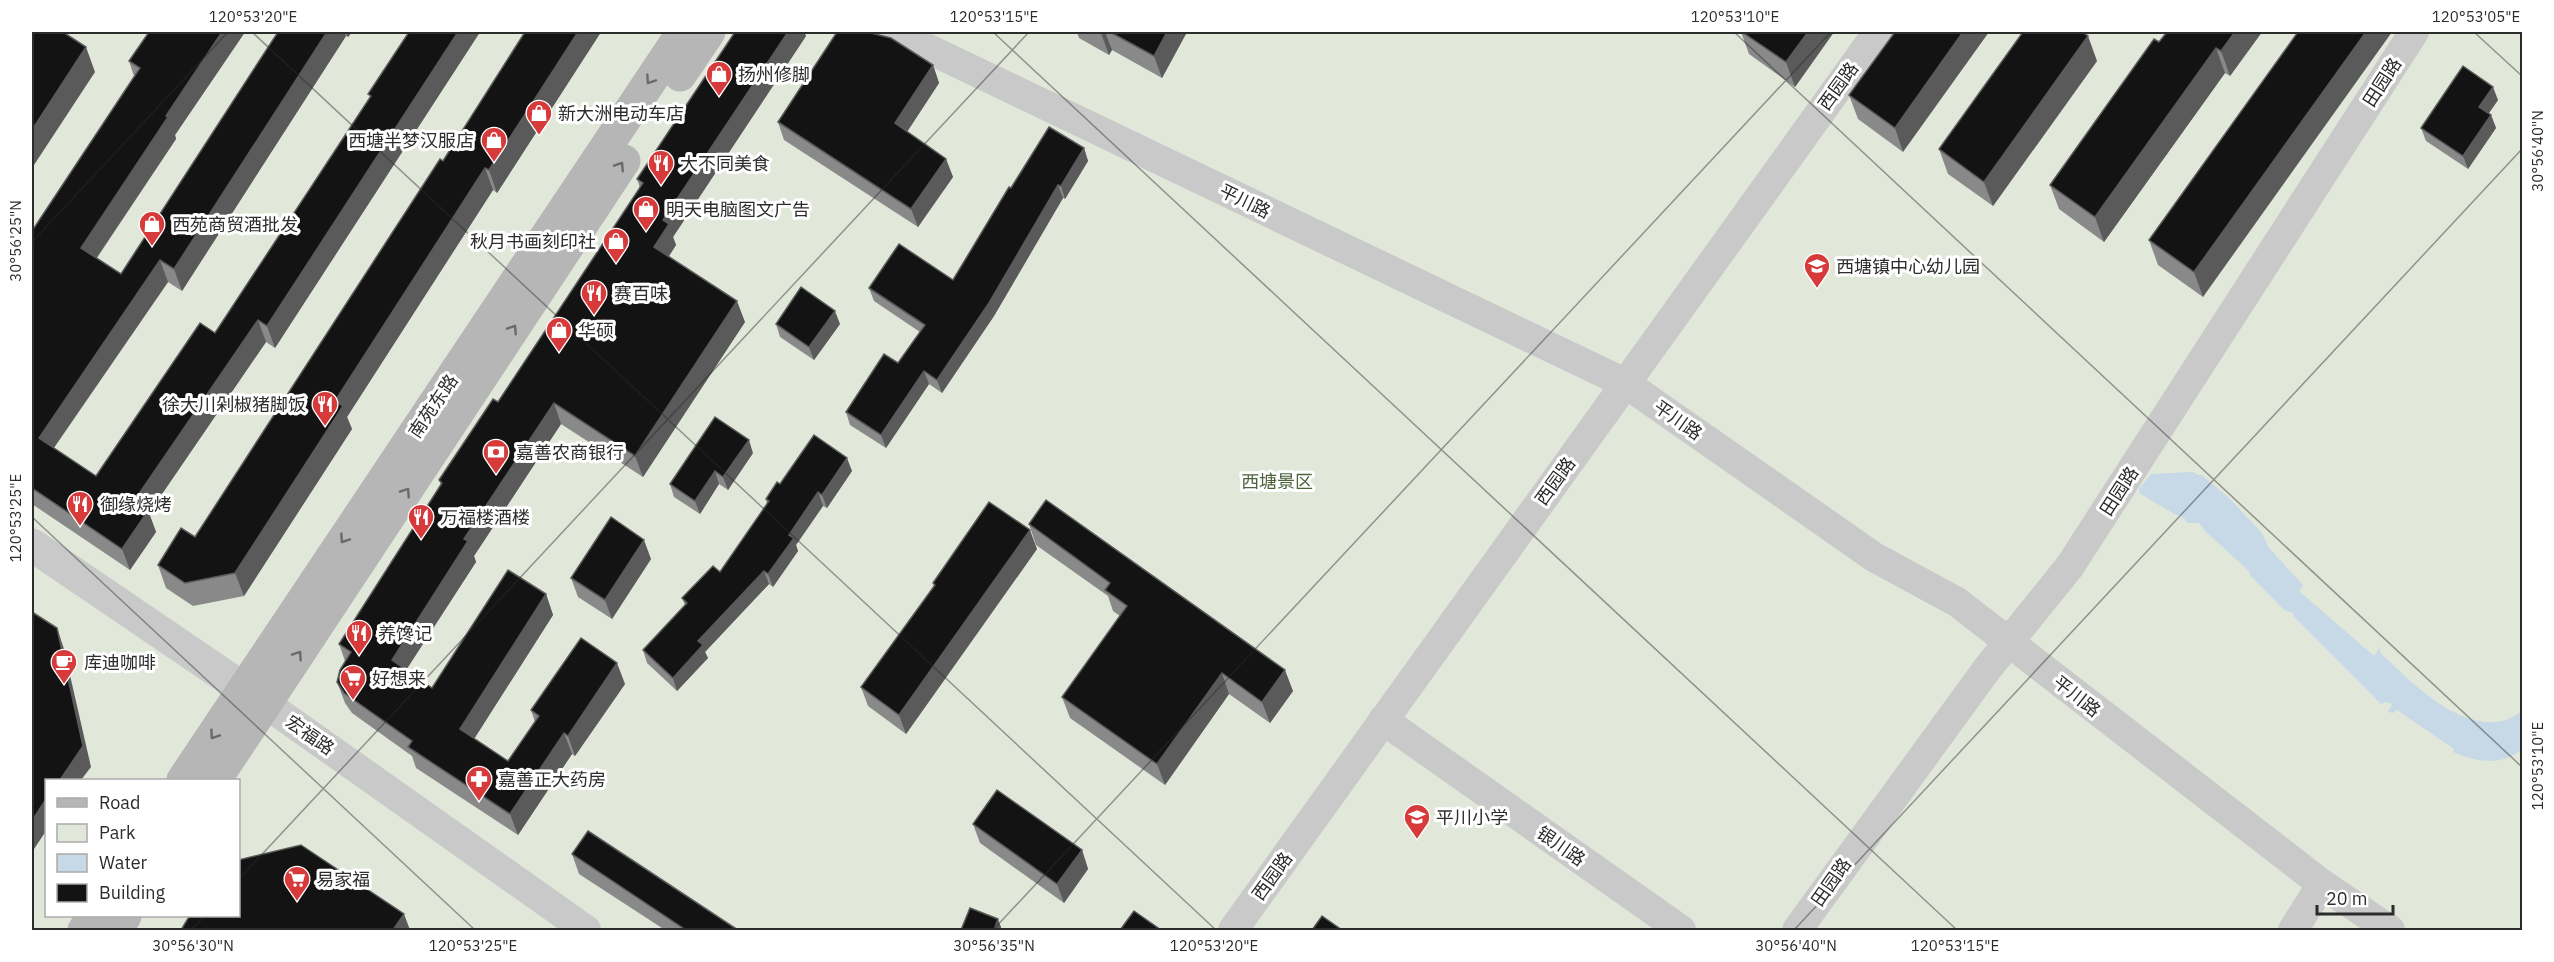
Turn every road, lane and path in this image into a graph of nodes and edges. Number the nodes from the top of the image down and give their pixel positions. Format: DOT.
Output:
graph roads {
  1 [pos="683,32"];
  2 [pos="709,32"];
  3 [pos="893,32"];
  4 [pos="1878,32"];
  5 [pos="2414,32"];
  6 [pos="1625,383"];
  7 [pos="32,545"];
  8 [pos="2009,643"];
  9 [pos="255,696"];
  10 [pos="1383,720"];
  11 [pos="184,779"];
  12 [pos="215,779"];
  13 [pos="2322,884"];
  14 [pos="93,917"];
  15 [pos="124,917"];
  16 [pos="84,930"];
  17 [pos="116,930"];
  18 [pos="586,930"];
  19 [pos="1233,930"];
  20 [pos="1681,930"];
  21 [pos="1797,930"];
  22 [pos="2293,930"];
  23 [pos="2390,930"];
  1 -- 9 [label="main road, 南苑东路, one-way"];
  9 -- 2 [label="main road, 南苑东路, one-way"];
  3 -- 6 [label="street, 平川路"];
  4 -- 6 [label="street, 西园路"];
  5 -- 8 [label="street, 田园路"];
  6 -- 8 [label="street, 平川路"];
  6 -- 10 [label="street, 西园路"];
  7 -- 9 [label="street, 宏福路"];
  8 -- 13 [label="street, 平川路"];
  8 -- 21 [label="street, 田园路"];
  9 -- 11 [label="main road, 南苑东路, one-way"];
  9 -- 12 [label="main road, 南苑东路"];
  9 -- 18 [label="street, 宏福路"];
  10 -- 19 [label="street, 西园路"];
  10 -- 20 [label="street, 银川路"];
  13 -- 22 [label="street"];
  13 -- 23 [label="street, 平川路"];
  14 -- 16 [label="main road"];
  15 -- 17 [label="main road"];
}
